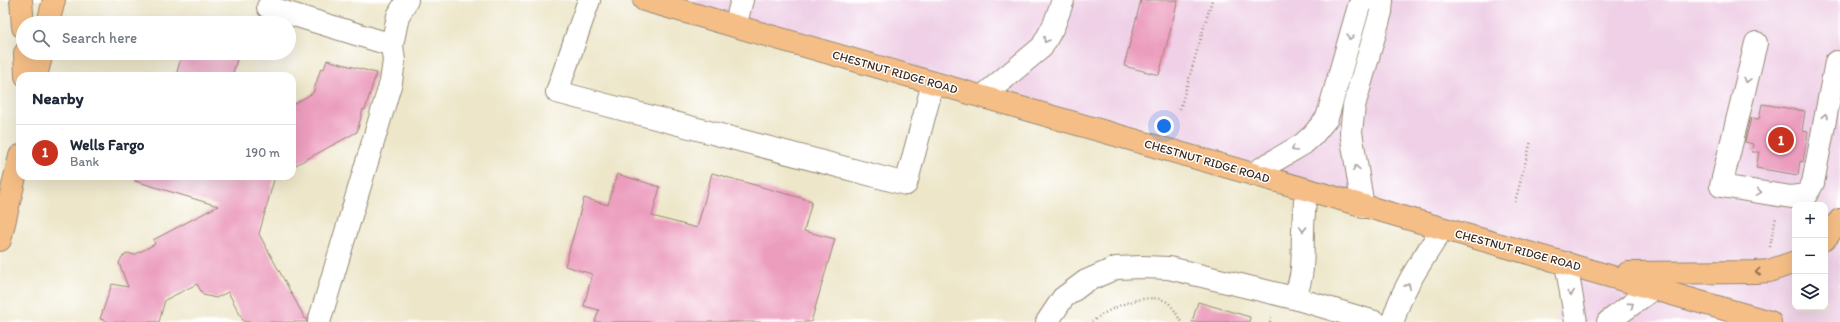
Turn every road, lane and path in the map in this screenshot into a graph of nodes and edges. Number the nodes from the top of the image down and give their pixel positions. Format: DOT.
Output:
graph roads {
  1 [pos="21,0"];
  2 [pos="54,0"];
  3 [pos="589,0"];
  4 [pos="644,0"];
  5 [pos="742,0"];
  6 [pos="1212,0"];
  7 [pos="1363,0"];
  8 [pos="1382,0"];
  9 [pos="1062,2"];
  10 [pos="400,5"];
  11 [pos="268,7"];
  12 [pos="22,16"];
  13 [pos="50,16"];
  14 [pos="735,26"];
  15 [pos="1756,43"];
  16 [pos="392,45"];
  17 [pos="25,60"];
  18 [pos="40,60"];
  19 [pos="1838,63"];
  20 [pos="26,72"];
  21 [pos="37,72"];
  22 [pos="933,83"];
  23 [pos="983,96"];
  24 [pos="1180,109"];
  25 [pos="1531,141"];
  26 [pos="16,173"];
  27 [pos="1252,174"];
  28 [pos="1306,191"];
  29 [pos="1515,202"];
  30 [pos="1363,207"];
  31 [pos="1840,220"];
  32 [pos="1442,229"];
  33 [pos="1826,238"];
  34 [pos="0,240"];
  35 [pos="1566,263"];
  36 [pos="1792,263"];
  37 [pos="1604,273"];
  38 [pos="1654,288"];
  39 [pos="1294,298"];
  40 [pos="319,322"];
  41 [pos="1047,322"];
  42 [pos="1092,322"];
  43 [pos="1181,322"];
  44 [pos="1375,322"];
  45 [pos="1393,322"];
  46 [pos="1576,322"];
  47 [pos="1608,322"];
  48 [pos="1770,322"];
  1 -- 12 [label="main road"];
  2 -- 13 [label="main road"];
  3 -- 22 [label="lane"];
  4 -- 14 [label="main road, CHESTNUT RIDGE ROAD"];
  5 -- 14 [label="lane"];
  6 -- 24 [label="path"];
  7 -- 27 [label="lane, one-way"];
  30 -- 8 [label="lane, one-way"];
  9 -- 23 [label="lane, one-way"];
  10 -- 16 [label="lane"];
  11 -- 16 [label="lane"];
  14 -- 22 [label="main road, CHESTNUT RIDGE ROAD"];
  15 -- 19 [label="lane, one-way"];
  16 -- 40 [label="lane"];
  17 -- 20 [label="main road"];
  18 -- 21 [label="main road"];
  22 -- 23 [label="main road, CHESTNUT RIDGE ROAD"];
  23 -- 27 [label="main road, CHESTNUT RIDGE ROAD"];
  25 -- 29 [label="path"];
  26 -- 34 [label="main road"];
  27 -- 28 [label="main road, CHESTNUT RIDGE ROAD"];
  28 -- 30 [label="main road, CHESTNUT RIDGE ROAD"];
  28 -- 39 [label="lane, one-way"];
  30 -- 32 [label="main road, CHESTNUT RIDGE ROAD"];
  31 -- 33 [label="main road"];
  32 -- 35 [label="main road, CHESTNUT RIDGE ROAD"];
  45 -- 32 [label="lane, one-way"];
  35 -- 37 [label="main road, CHESTNUT RIDGE ROAD"];
  35 -- 46 [label="lane, one-way"];
  36 -- 37 [label="main road, one-way"];
  37 -- 38 [label="main road, CHESTNUT RIDGE ROAD"];
  47 -- 38 [label="lane, one-way"];
  38 -- 48 [label="main road, CHESTNUT RIDGE ROAD"];
  39 -- 41 [label="lane"];
  39 -- 44 [label="lane"];
  42 -- 43 [label="path"];
}
